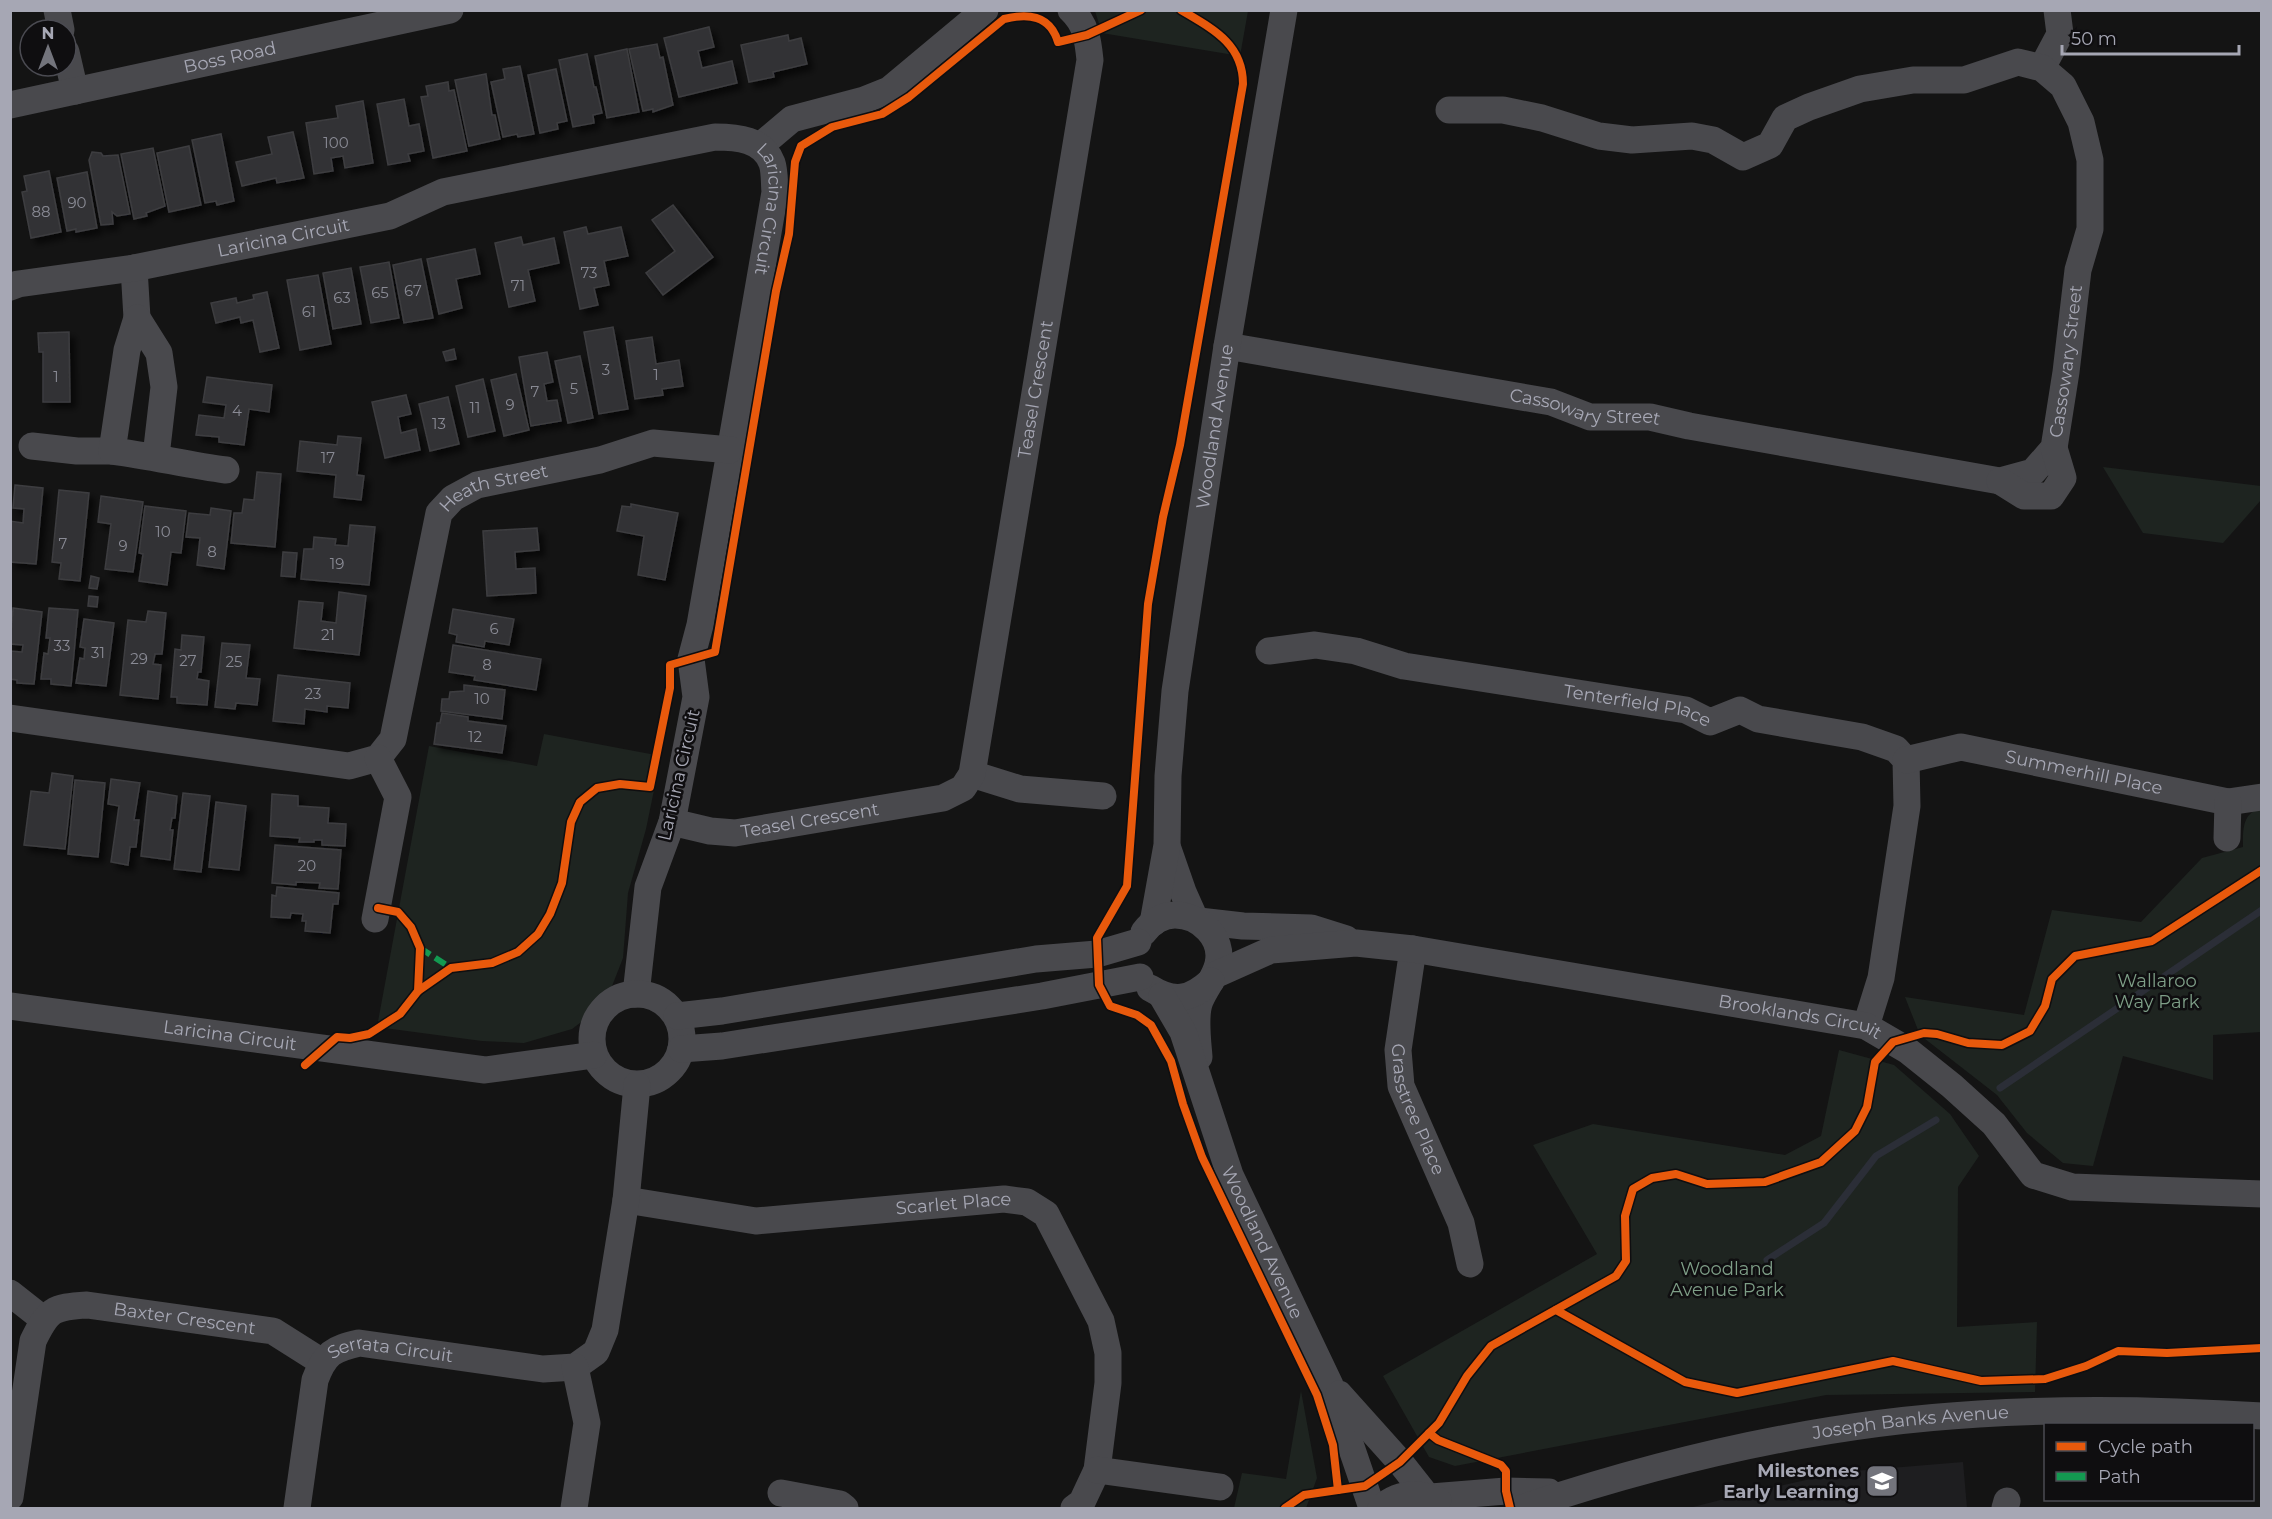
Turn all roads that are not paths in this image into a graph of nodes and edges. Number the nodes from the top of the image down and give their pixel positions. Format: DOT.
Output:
graph roads {
  1 [pos="450,10"];
  2 [pos="985,10"];
  3 [pos="1071,10"];
  4 [pos="1284,10"];
  5 [pos="2057,10"];
  6 [pos="2042,68"];
  7 [pos="72,78"];
  8 [pos="75,91"];
  9 [pos="10,105"];
  10 [pos="1449,110"];
  11 [pos="760,146"];
  12 [pos="134,268"];
  13 [pos="10,287"];
  14 [pos="137,318"];
  15 [pos="1227,346"];
  16 [pos="32,446"];
  17 [pos="730,450"];
  18 [pos="112,451"];
  19 [pos="156,456"];
  20 [pos="226,470"];
  21 [pos="1269,651"];
  22 [pos="10,718"];
  23 [pos="378,758"];
  24 [pos="1906,760"];
  25 [pos="972,774"];
  26 [pos="1103,796"];
  27 [pos="2262,797"];
  28 [pos="2228,802"];
  29 [pos="672,822"];
  30 [pos="2227,838"];
  31 [pos="1167,845"];
  32 [pos="375,919"];
  33 [pos="1197,920"];
  34 [pos="1145,932"];
  35 [pos="1356,943"];
  36 [pos="1413,948"];
  37 [pos="1140,977"];
  38 [pos="1213,978"];
  39 [pos="636,994"];
  40 [pos="1162,996"];
  41 [pos="10,1006"];
  42 [pos="677,1016"];
  43 [pos="1866,1026"];
  44 [pos="681,1049"];
  45 [pos="594,1055"];
  46 [pos="637,1085"];
  47 [pos="1203,1096"];
  48 [pos="2262,1194"];
  49 [pos="626,1200"];
  50 [pos="1470,1264"];
  51 [pos="10,1293"];
  52 [pos="43,1319"];
  53 [pos="322,1362"];
  54 [pos="575,1366"];
  55 [pos="1330,1384"];
  56 [pos="2262,1416"];
  57 [pos="1097,1470"];
  58 [pos="1220,1487"];
  59 [pos="781,1493"];
  60 [pos="1567,1493"];
  61 [pos="10,1497"];
  62 [pos="1435,1500"];
  63 [pos="297,1509"];
  64 [pos="574,1509"];
  65 [pos="845,1509"];
  66 [pos="1074,1509"];
  67 [pos="1372,1509"];
  68 [pos="1381,1509"];
  69 [pos="1521,1509"];
  1 -- 8 [label="street, Boss Road"];
  2 -- 11 [label="street"];
  3 -- 25 [label="street, Teasel Crescent"];
  4 -- 15 [label="street, Woodland Avenue"];
  5 -- 6 [label="street"];
  6 -- 10 [label="street"];
  6 -- 15 [label="street, Cassowary Street"];
  7 -- 8 [label="street"];
  8 -- 9 [label="street, Boss Road"];
  11 -- 12 [label="street, Laricina Circuit"];
  11 -- 17 [label="street, Laricina Circuit"];
  12 -- 13 [label="street, Laricina Circuit"];
  12 -- 14 [label="street"];
  14 -- 18 [label="street"];
  14 -- 19 [label="street"];
  15 -- 31 [label="street, Woodland Avenue"];
  16 -- 18 [label="street"];
  17 -- 23 [label="street, Heath Street"];
  17 -- 29 [label="street, Laricina Circuit"];
  18 -- 19 [label="street"];
  19 -- 20 [label="street"];
  21 -- 24 [label="street, Tenterfield Place"];
  22 -- 23 [label="street"];
  23 -- 32 [label="street"];
  24 -- 28 [label="street, Summerhill Place"];
  24 -- 43 [label="street"];
  25 -- 26 [label="street"];
  25 -- 29 [label="street, Teasel Crescent"];
  27 -- 28 [label="street, Summerhill Place"];
  28 -- 30 [label="street"];
  29 -- 39 [label="street, Laricina Circuit"];
  31 -- 33 [label="street, Woodland Avenue"];
  31 -- 34 [label="street, Woodland Avenue"];
  33 -- 34 [label="street"];
  33 -- 35 [label="street, Brooklands Circuit"];
  33 -- 38 [label="street, Woodland Avenue"];
  34 -- 37 [label="street, Woodland Avenue"];
  34 -- 42 [label="street"];
  35 -- 36 [label="street, Brooklands Circuit"];
  35 -- 38 [label="street, Brooklands Circuit"];
  36 -- 43 [label="street, Brooklands Circuit"];
  36 -- 50 [label="street, Grasstree Place"];
  37 -- 40 [label="street, Woodland Avenue"];
  37 -- 44 [label="street"];
  38 -- 40 [label="street"];
  38 -- 47 [label="street, Woodland Avenue"];
  39 -- 42 [label="street"];
  39 -- 45 [label="street"];
  40 -- 47 [label="street, Woodland Avenue"];
  41 -- 45 [label="street, Laricina Circuit"];
  42 -- 44 [label="street"];
  43 -- 48 [label="street, Brooklands Circuit"];
  44 -- 46 [label="street"];
  45 -- 46 [label="street"];
  46 -- 49 [label="street"];
  47 -- 55 [label="street, Woodland Avenue"];
  49 -- 54 [label="street"];
  49 -- 57 [label="street, Scarlet Place"];
  51 -- 52 [label="street"];
  52 -- 53 [label="street, Baxter Crescent"];
  52 -- 61 [label="street"];
  53 -- 54 [label="street, Serrata Circuit"];
  53 -- 63 [label="street, Serrata Circuit"];
  54 -- 64 [label="street"];
  55 -- 62 [label="street, Woodland Avenue"];
  55 -- 67 [label="street, Woodland Avenue"];
  56 -- 60 [label="street, Joseph Banks Avenue"];
  57 -- 58 [label="street"];
  57 -- 66 [label="street, Scarlet Place"];
  59 -- 65 [label="street"];
  60 -- 62 [label="street, Joseph Banks Avenue"];
  60 -- 69 [label="street, Joseph Banks Avenue"];
  62 -- 68 [label="street, Joseph Banks Avenue"];
}
